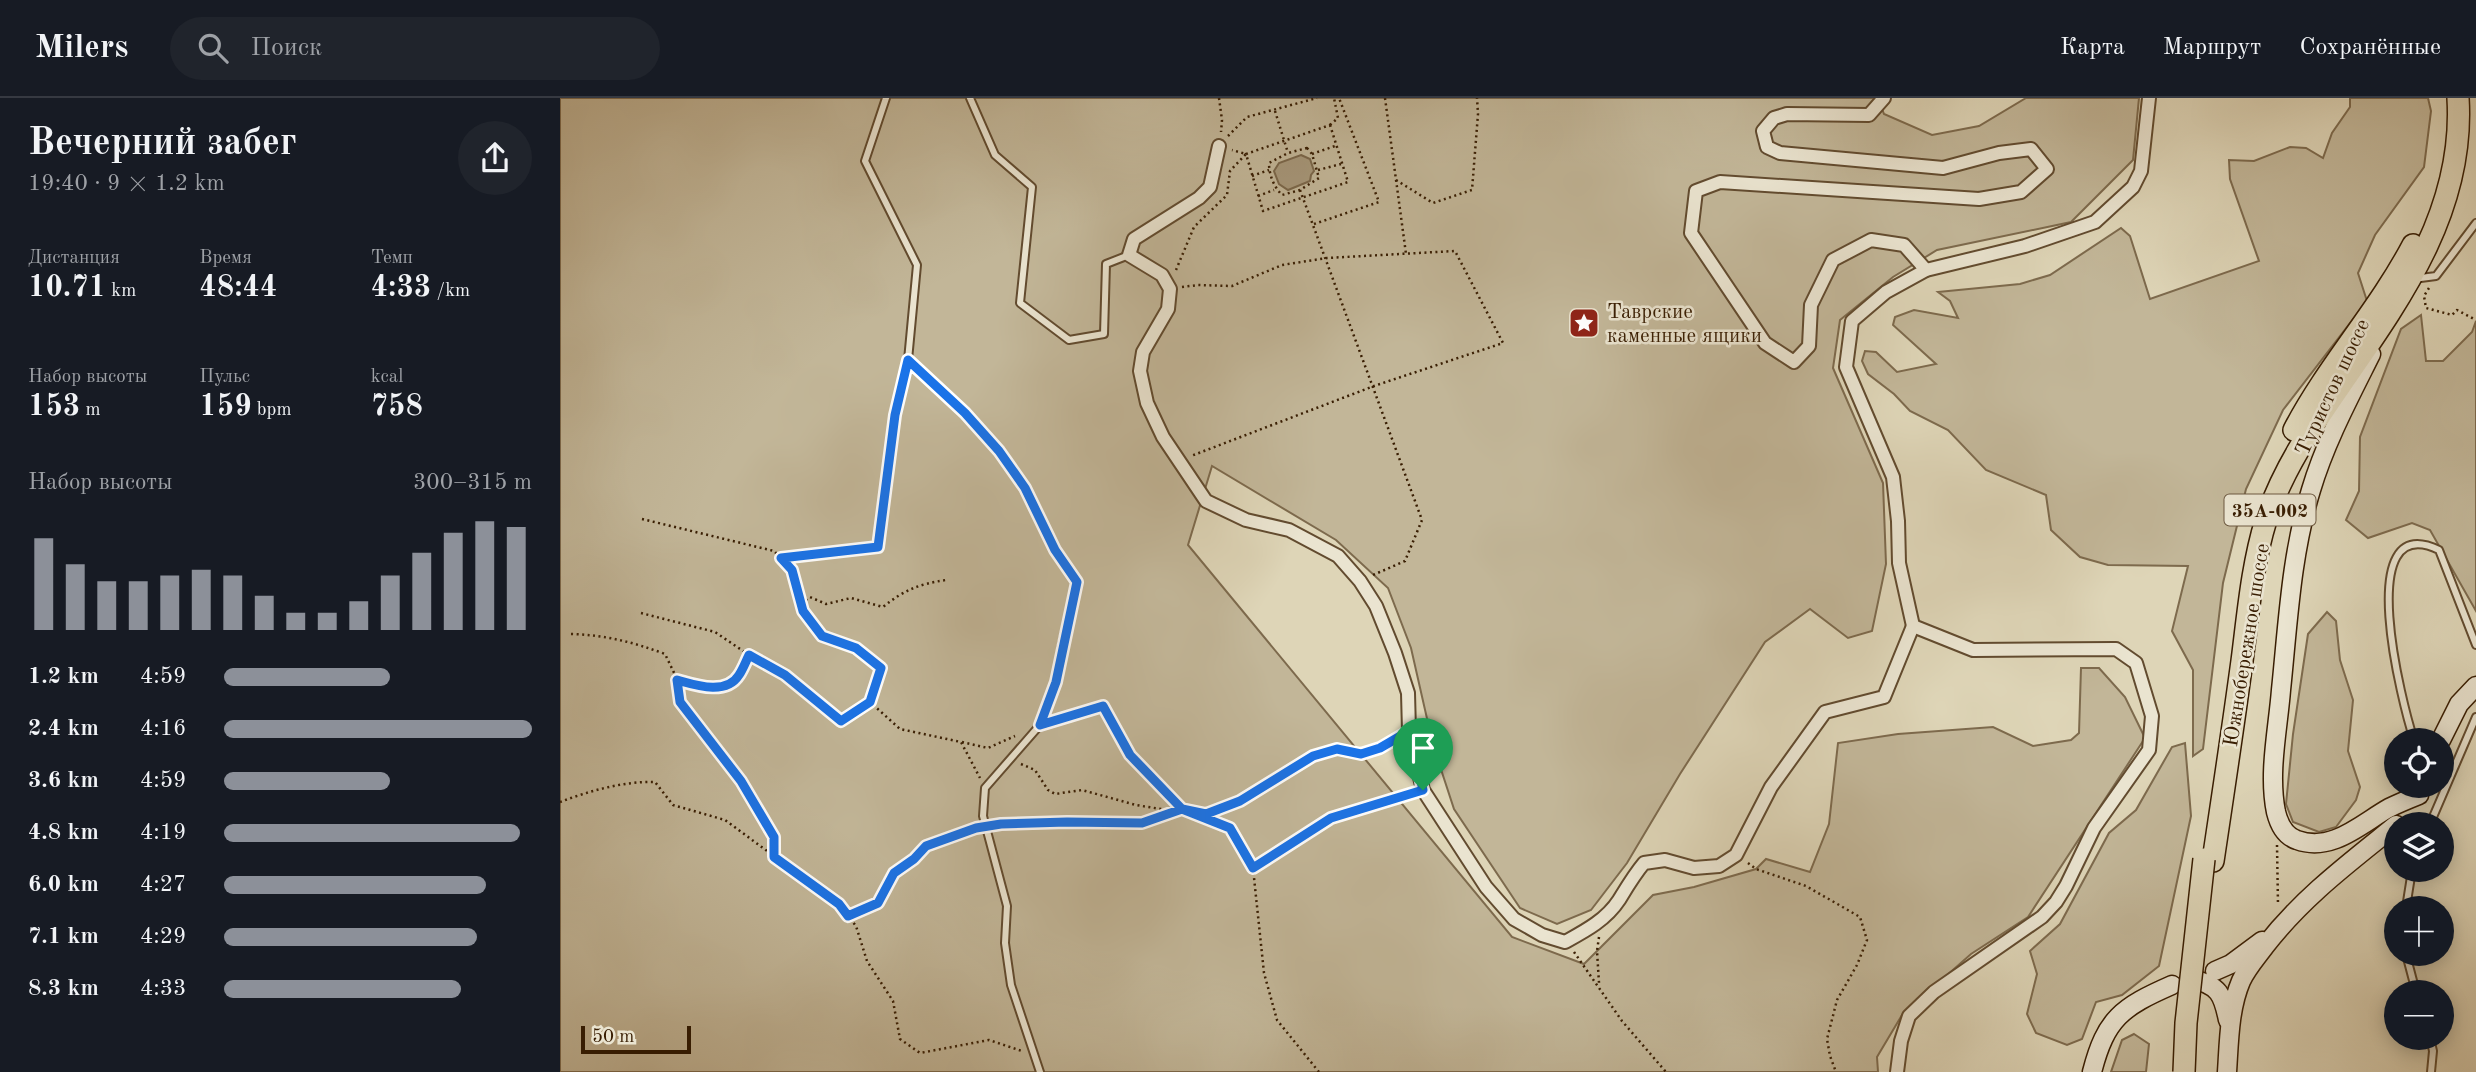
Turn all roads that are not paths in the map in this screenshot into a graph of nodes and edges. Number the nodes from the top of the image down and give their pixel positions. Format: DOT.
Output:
graph roads {
  1 [pos="886,98"];
  2 [pos="970,98"];
  3 [pos="1884,98"];
  4 [pos="2150,98"];
  5 [pos="2446,98"];
  6 [pos="2458,98"];
  7 [pos="1219,146"];
  8 [pos="2476,223"];
  9 [pos="1129,255"];
  10 [pos="1926,270"];
  11 [pos="2412,280"];
  12 [pos="2392,312"];
  13 [pos="1913,626"];
  14 [pos="2476,645"];
  15 [pos="2476,686"];
  16 [pos="2476,717"];
  17 [pos="2411,728"];
  18 [pos="2447,728"];
  19 [pos="2407,798"];
  20 [pos="2435,812"];
  21 [pos="2384,833"];
  22 [pos="2208,860"];
  23 [pos="2279,928"];
  24 [pos="2215,971"];
  25 [pos="2192,979"];
  26 [pos="2172,985"];
  27 [pos="2229,1045"];
  28 [pos="2433,1050"];
  29 [pos="1040,1072"];
  30 [pos="1897,1072"];
  31 [pos="2092,1072"];
  32 [pos="2184,1072"];
  33 [pos="2195,1072"];
  34 [pos="2227,1072"];
  35 [pos="2431,1072"];
  1 -- 29 [label="lane"];
  2 -- 9 [label="lane"];
  3 -- 10 [label="street"];
  4 -- 10 [label="street"];
  5 -- 22 [label="highway, Южнобережное шоссе / 35А-002"];
  6 -- 11 [label="highway, Южнобережное шоссе / 35А-002"];
  7 -- 9 [label="street"];
  8 -- 11 [label="lane"];
  9 -- 13 [label="street"];
  10 -- 13 [label="street"];
  11 -- 12 [label="highway, Южнобережное шоссе / 35А-002"];
  12 -- 19 [label="main road, Туристов шоссе"];
  12 -- 22 [label="highway, Южнобережное шоссе / 35А-002"];
  13 -- 30 [label="street"];
  14 -- 17 [label="lane"];
  15 -- 18 [label="main road"];
  16 -- 20 [label="lane"];
  21 -- 23 [label="main road"];
  22 -- 32 [label="highway, Южнобережное шоссе / 35А-002, bridge"];
  22 -- 33 [label="highway, Южнобережное шоссе / 35А-002"];
  23 -- 24 [label="main road"];
  23 -- 27 [label="main road"];
  25 -- 27 [label="main road"];
  26 -- 31 [label="main road"];
  27 -- 34 [label="main road"];
  28 -- 35 [label="lane"];
}
